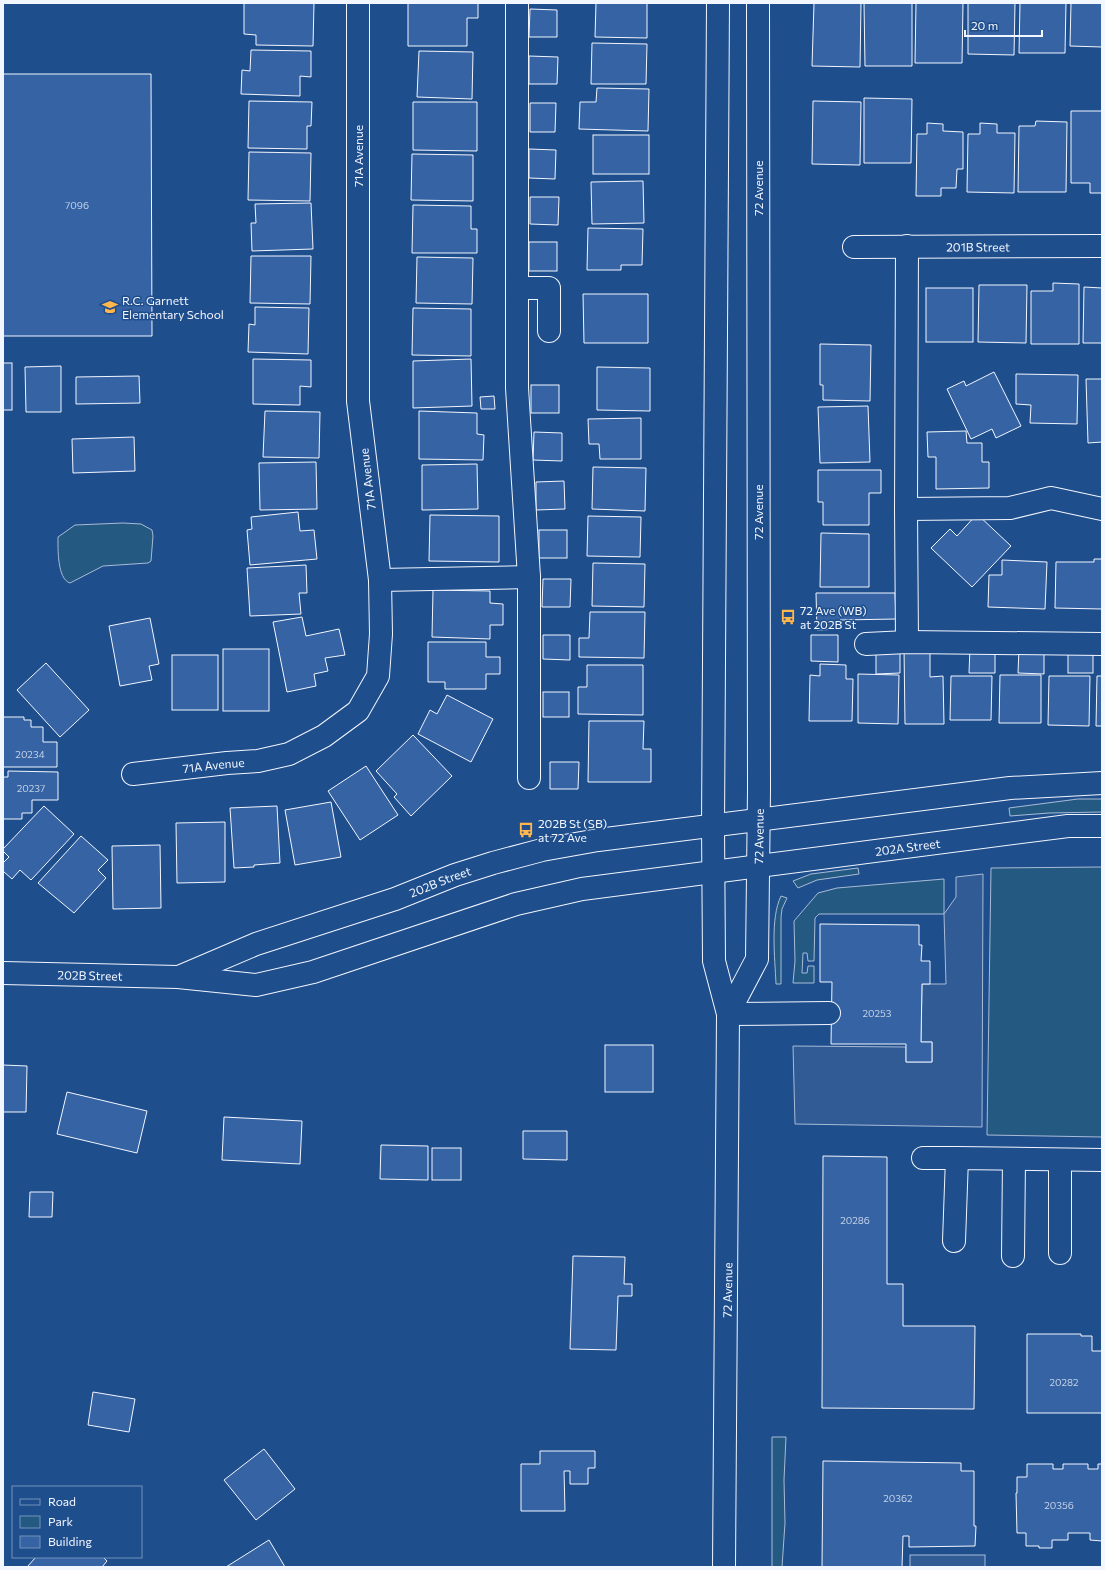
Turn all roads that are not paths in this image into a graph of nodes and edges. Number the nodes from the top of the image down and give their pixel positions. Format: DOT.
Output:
graph roads {
  1 [pos="358,3"];
  2 [pos="517,3"];
  3 [pos="718,3"];
  4 [pos="758,3"];
  5 [pos="907,246"];
  6 [pos="1102,246"];
  7 [pos="854,247"];
  8 [pos="517,288"];
  9 [pos="549,331"];
  10 [pos="906,509"];
  11 [pos="1102,509"];
  12 [pos="529,577"];
  13 [pos="380,580"];
  14 [pos="907,642"];
  15 [pos="866,644"];
  16 [pos="1102,644"];
  17 [pos="133,774"];
  18 [pos="529,778"];
  19 [pos="1102,783"];
  20 [pos="758,821"];
  21 [pos="713,826"];
  22 [pos="1102,826"];
  23 [pos="758,867"];
  24 [pos="713,872"];
  25 [pos="3,973"];
  26 [pos="178,977"];
  27 [pos="829,1013"];
  28 [pos="728,1014"];
  29 [pos="923,1158"];
  30 [pos="957,1158"];
  31 [pos="1014,1159"];
  32 [pos="1060,1160"];
  33 [pos="1102,1160"];
  34 [pos="954,1241"];
  35 [pos="1060,1252"];
  36 [pos="1013,1256"];
  37 [pos="724,1567"];
  1 -- 13 [label="main road, 71A Avenue"];
  2 -- 8 [label="main road"];
  3 -- 21 [label="main road, 72 Avenue"];
  4 -- 20 [label="main road, 72 Avenue"];
  5 -- 6 [label="main road, 201B Street"];
  5 -- 7 [label="main road, 201B Street"];
  5 -- 10 [label="main road"];
  8 -- 9 [label="main road"];
  8 -- 12 [label="main road"];
  10 -- 11 [label="main road"];
  10 -- 14 [label="main road"];
  12 -- 13 [label="main road"];
  12 -- 18 [label="main road"];
  13 -- 17 [label="main road, 71A Avenue"];
  14 -- 15 [label="main road"];
  14 -- 16 [label="main road"];
  19 -- 20 [label="main road"];
  20 -- 21 [label="main road"];
  20 -- 23 [label="main road, 72 Avenue"];
  21 -- 24 [label="main road, 72 Avenue"];
  21 -- 26 [label="main road, 202B Street"];
  22 -- 23 [label="main road, 202A Street"];
  23 -- 24 [label="main road, 202A Street"];
  23 -- 28 [label="main road, 72 Avenue"];
  24 -- 26 [label="main road, 202B Street"];
  24 -- 28 [label="main road, 72 Avenue"];
  25 -- 26 [label="main road, 202B Street"];
  27 -- 28 [label="main road"];
  28 -- 37 [label="main road, 72 Avenue"];
  29 -- 30 [label="main road"];
  30 -- 31 [label="main road"];
  30 -- 34 [label="main road"];
  31 -- 32 [label="main road"];
  31 -- 36 [label="main road"];
  32 -- 33 [label="main road"];
  32 -- 35 [label="main road"];
}
